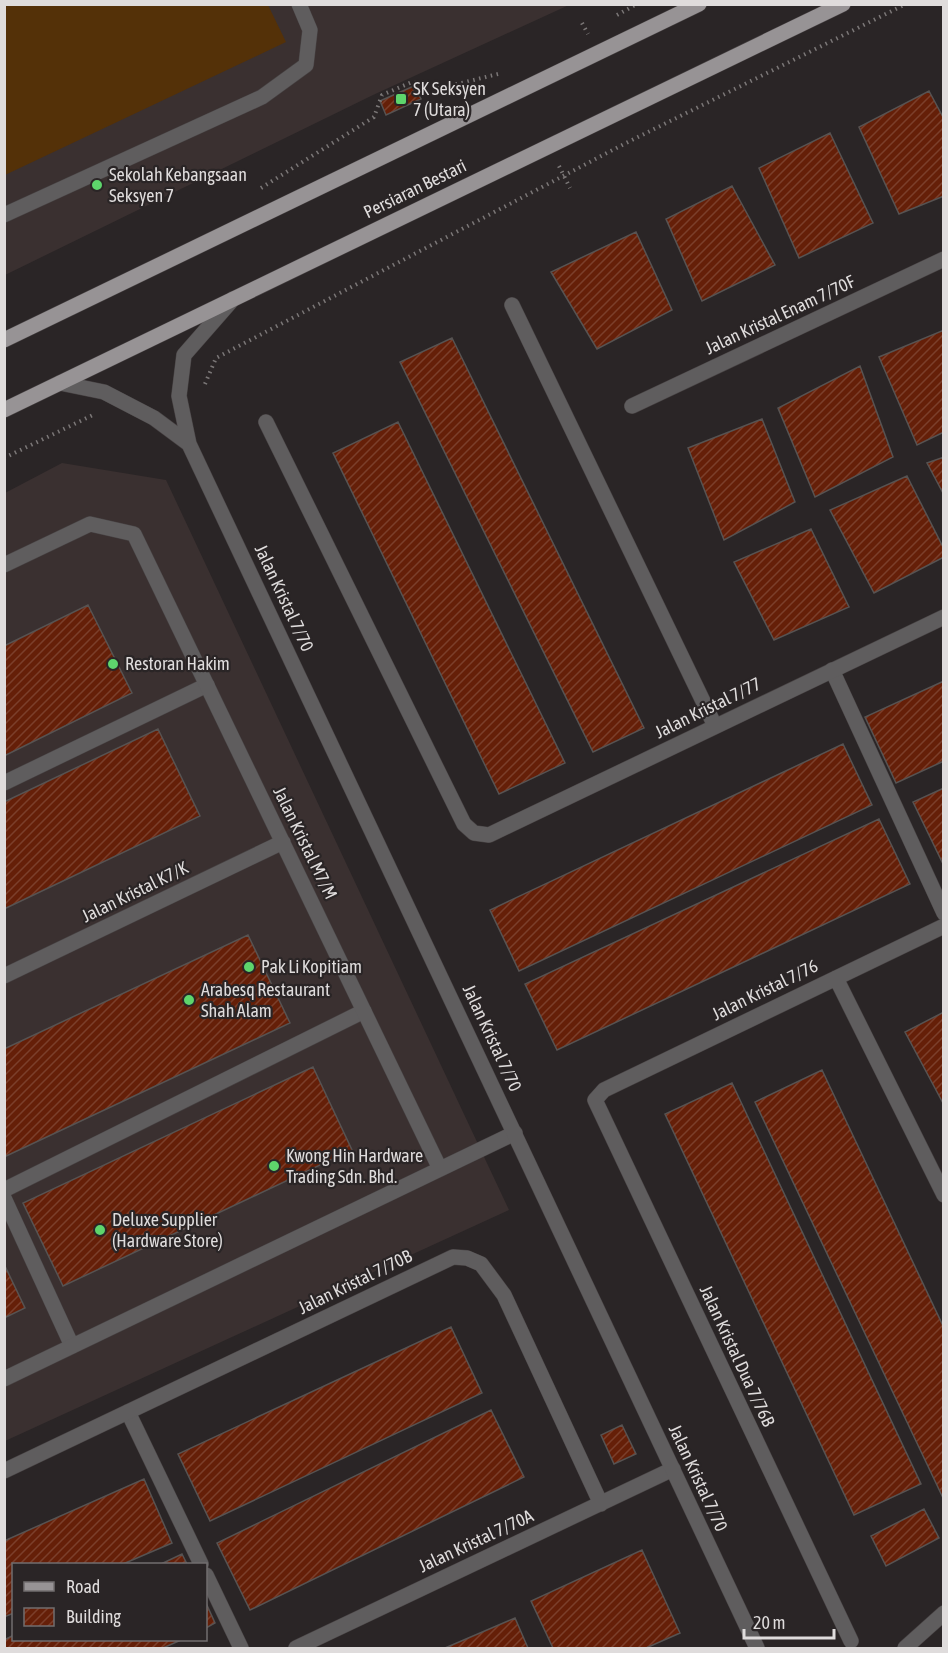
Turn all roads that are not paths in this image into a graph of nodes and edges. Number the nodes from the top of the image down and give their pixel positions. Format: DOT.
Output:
graph roads {
  1 [pos="299,4"];
  2 [pos="699,4"];
  3 [pos="843,4"];
  4 [pos="4,215"];
  5 [pos="944,259"];
  6 [pos="233,299"];
  7 [pos="512,305"];
  8 [pos="4,340"];
  9 [pos="60,383"];
  10 [pos="632,406"];
  11 [pos="4,410"];
  12 [pos="266,422"];
  13 [pos="189,444"];
  14 [pos="4,565"];
  15 [pos="944,617"];
  16 [pos="832,670"];
  17 [pos="207,685"];
  18 [pos="715,726"];
  19 [pos="4,783"];
  20 [pos="283,842"];
  21 [pos="944,913"];
  22 [pos="944,926"];
  23 [pos="4,976"];
  24 [pos="836,978"];
  25 [pos="364,1011"];
  26 [pos="604,1090"];
  27 [pos="515,1133"];
  28 [pos="440,1169"];
  29 [pos="4,1190"];
  30 [pos="944,1195"];
  31 [pos="4,1198"];
  32 [pos="72,1347"];
  33 [pos="4,1379"];
  34 [pos="128,1412"];
  35 [pos="673,1469"];
  36 [pos="4,1471"];
  37 [pos="601,1504"];
  38 [pos="201,1563"];
  39 [pos="207,1577"];
  40 [pos="944,1613"];
  41 [pos="851,1641"];
  42 [pos="241,1648"];
  43 [pos="296,1648"];
  44 [pos="757,1648"];
  45 [pos="905,1648"];
  1 -- 4 [label="street"];
  2 -- 8 [label="main road"];
  3 -- 6 [label="main road, Persiaran Bestari"];
  5 -- 10 [label="street, Jalan Kristal Enam 7/70F"];
  6 -- 9 [label="main road, Persiaran Bestari"];
  6 -- 13 [label="street"];
  7 -- 18 [label="street"];
  9 -- 11 [label="main road, Persiaran Bestari"];
  9 -- 13 [label="street"];
  12 -- 18 [label="street, Jalan Kristal 7/77"];
  13 -- 27 [label="street, Jalan Kristal 7/70"];
  14 -- 17 [label="street, Jalan Kristal M7/M"];
  15 -- 16 [label="street, Jalan Kristal 7/77"];
  16 -- 18 [label="street, Jalan Kristal 7/77"];
  16 -- 21 [label="street"];
  17 -- 19 [label="street"];
  17 -- 20 [label="street, Jalan Kristal M7/M"];
  20 -- 23 [label="street, Jalan Kristal K7/K"];
  20 -- 25 [label="street, Jalan Kristal M7/M"];
  22 -- 24 [label="street, Jalan Kristal 7/76"];
  24 -- 26 [label="street, Jalan Kristal 7/76"];
  24 -- 30 [label="street"];
  25 -- 28 [label="street, Jalan Kristal M7/M"];
  25 -- 29 [label="street"];
  26 -- 41 [label="street, Jalan Kristal Dua 7/76B"];
  27 -- 28 [label="street"];
  27 -- 35 [label="street, Jalan Kristal 7/70"];
  28 -- 32 [label="street"];
  31 -- 32 [label="street"];
  32 -- 33 [label="street"];
  34 -- 36 [label="street, Jalan Kristal 7/70B"];
  34 -- 37 [label="street, Jalan Kristal 7/70B"];
  34 -- 38 [label="street"];
  35 -- 37 [label="street, Jalan Kristal 7/70A"];
  35 -- 44 [label="street, Jalan Kristal 7/70"];
  37 -- 43 [label="street, Jalan Kristal 7/70A"];
  39 -- 42 [label="street"];
  40 -- 45 [label="street"];
}
